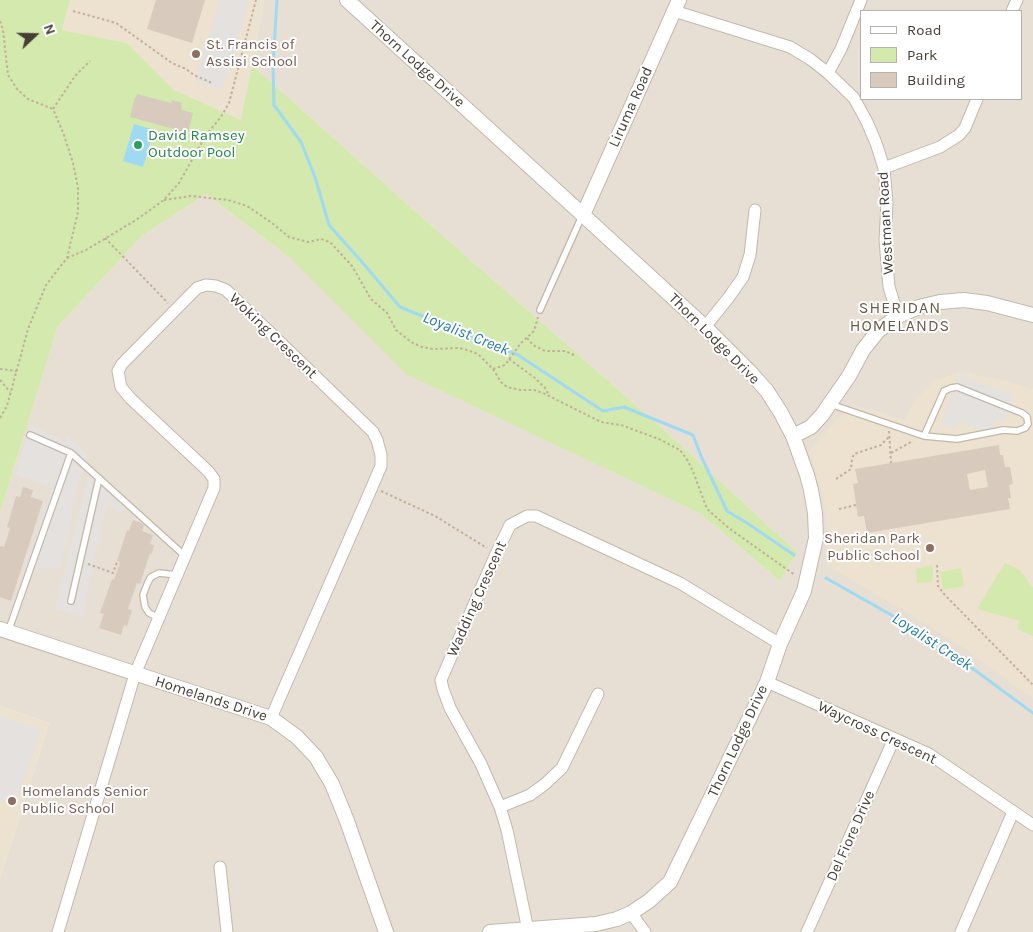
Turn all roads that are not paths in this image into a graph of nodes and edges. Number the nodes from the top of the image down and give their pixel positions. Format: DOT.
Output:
graph roads {
  1 [pos="347,0"];
  2 [pos="861,0"];
  3 [pos="677,6"];
  4 [pos="828,73"];
  5 [pos="977,100"];
  6 [pos="884,168"];
  7 [pos="756,210"];
  8 [pos="583,214"];
  9 [pos="540,310"];
  10 [pos="898,316"];
  11 [pos="1033,316"];
  12 [pos="704,327"];
  13 [pos="830,404"];
  14 [pos="30,436"];
  15 [pos="793,436"];
  16 [pos="924,436"];
  17 [pos="71,452"];
  18 [pos="99,478"];
  19 [pos="185,556"];
  20 [pos="177,575"];
  21 [pos="71,601"];
  22 [pos="159,618"];
  23 [pos="4,630"];
  24 [pos="780,644"];
  25 [pos="135,674"];
  26 [pos="767,682"];
  27 [pos="598,694"];
  28 [pos="271,718"];
  29 [pos="894,739"];
  30 [pos="500,807"];
  31 [pos="1013,812"];
  32 [pos="1033,825"];
  33 [pos="220,867"];
  34 [pos="631,913"];
  35 [pos="528,930"];
  36 [pos="58,932"];
  37 [pos="227,932"];
  38 [pos="386,932"];
  39 [pos="490,932"];
  40 [pos="645,932"];
  41 [pos="807,932"];
  42 [pos="961,932"];
  1 -- 8 [label="street, Thorn Lodge Drive"];
  2 -- 4 [label="street"];
  3 -- 4 [label="street, Westman Road"];
  3 -- 8 [label="street, Liruma Road"];
  4 -- 6 [label="street, Westman Road"];
  5 -- 6 [label="street"];
  6 -- 10 [label="street, Westman Road"];
  7 -- 12 [label="street"];
  8 -- 9 [label="lane"];
  8 -- 12 [label="street, Thorn Lodge Drive"];
  10 -- 11 [label="street"];
  10 -- 13 [label="street"];
  12 -- 15 [label="street, Thorn Lodge Drive"];
  13 -- 15 [label="street"];
  13 -- 16 [label="lane"];
  14 -- 17 [label="lane"];
  15 -- 24 [label="street, Thorn Lodge Drive"];
  16 -- 16 [label="lane"];
  17 -- 18 [label="lane"];
  17 -- 23 [label="lane"];
  18 -- 19 [label="lane"];
  18 -- 21 [label="lane"];
  19 -- 20 [label="street, Woking Crescent"];
  19 -- 28 [label="street, Woking Crescent"];
  20 -- 22 [label="street, Woking Crescent"];
  20 -- 22 [label="lane"];
  22 -- 25 [label="street, Woking Crescent"];
  23 -- 25 [label="street, Homelands Drive"];
  24 -- 26 [label="street, Thorn Lodge Drive"];
  24 -- 30 [label="street, Wadding Crescent"];
  25 -- 28 [label="street, Homelands Drive"];
  25 -- 36 [label="street, Woking Crescent"];
  26 -- 29 [label="street, Waycross Crescent"];
  26 -- 34 [label="street, Thorn Lodge Drive"];
  27 -- 30 [label="street"];
  28 -- 38 [label="street, Homelands Drive"];
  29 -- 31 [label="street, Waycross Crescent"];
  29 -- 41 [label="street, Del Fiore Drive"];
  30 -- 35 [label="street, Wadding Crescent"];
  31 -- 32 [label="street, Waycross Crescent"];
  31 -- 42 [label="street"];
  33 -- 37 [label="street"];
  34 -- 35 [label="street, Thorn Lodge Drive"];
  34 -- 40 [label="street"];
  35 -- 39 [label="street, Thorn Lodge Drive"];
}
